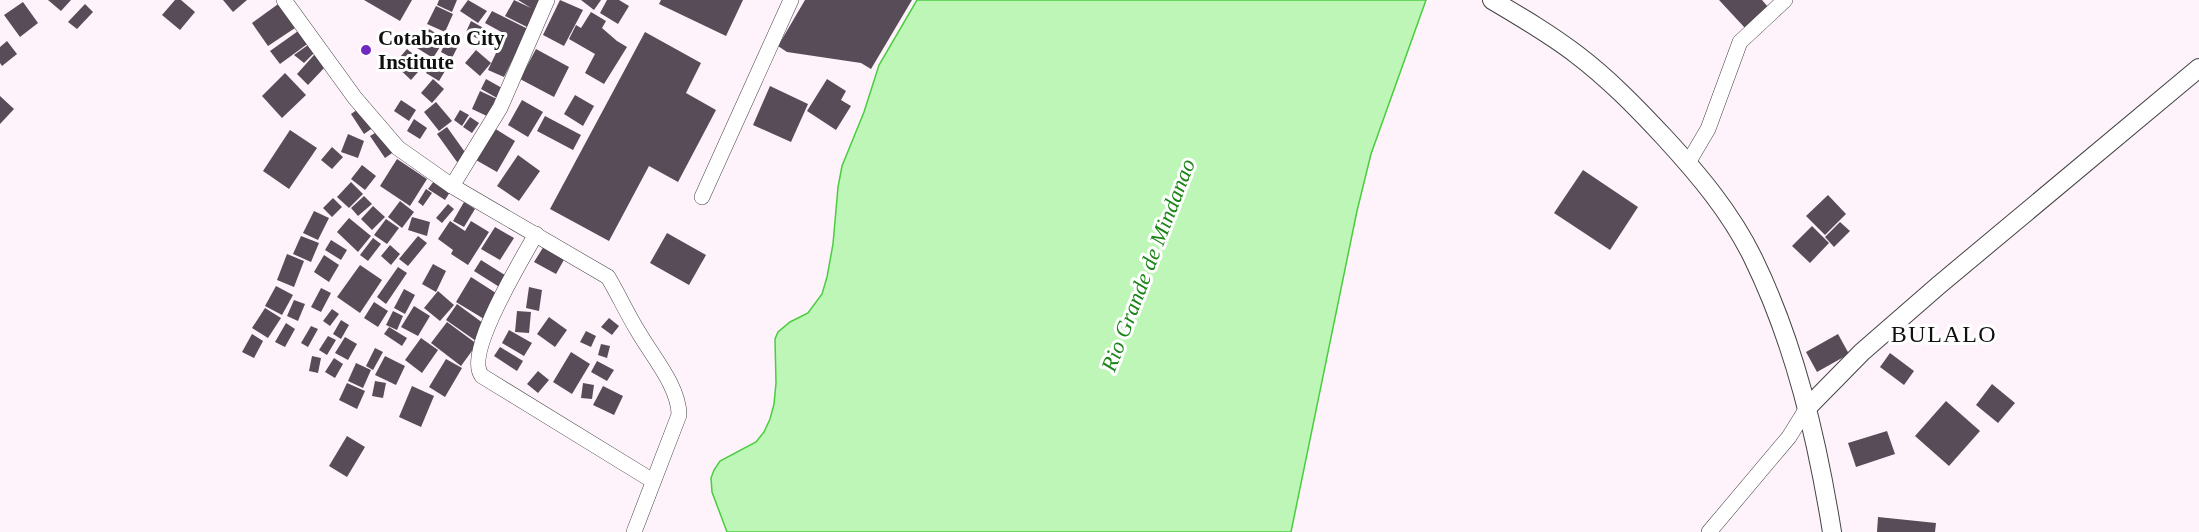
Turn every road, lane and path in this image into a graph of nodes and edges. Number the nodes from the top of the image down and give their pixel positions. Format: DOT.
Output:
graph roads {
  1 [pos="284,0"];
  2 [pos="547,0"];
  3 [pos="791,0"];
  4 [pos="1492,0"];
  5 [pos="1785,0"];
  6 [pos="2199,68"];
  7 [pos="1688,163"];
  8 [pos="452,186"];
  9 [pos="702,196"];
  10 [pos="536,234"];
  11 [pos="1807,408"];
  12 [pos="653,481"];
  13 [pos="634,532"];
  14 [pos="1708,532"];
  15 [pos="1832,532"];
  1 -- 8 [label="street"];
  2 -- 8 [label="street"];
  3 -- 9 [label="street"];
  4 -- 7 [label="street"];
  5 -- 7 [label="street"];
  6 -- 11 [label="street"];
  7 -- 11 [label="street"];
  8 -- 10 [label="street"];
  10 -- 12 [label="street"];
  10 -- 12 [label="street"];
  11 -- 14 [label="street"];
  11 -- 15 [label="street"];
  12 -- 13 [label="street"];
}
